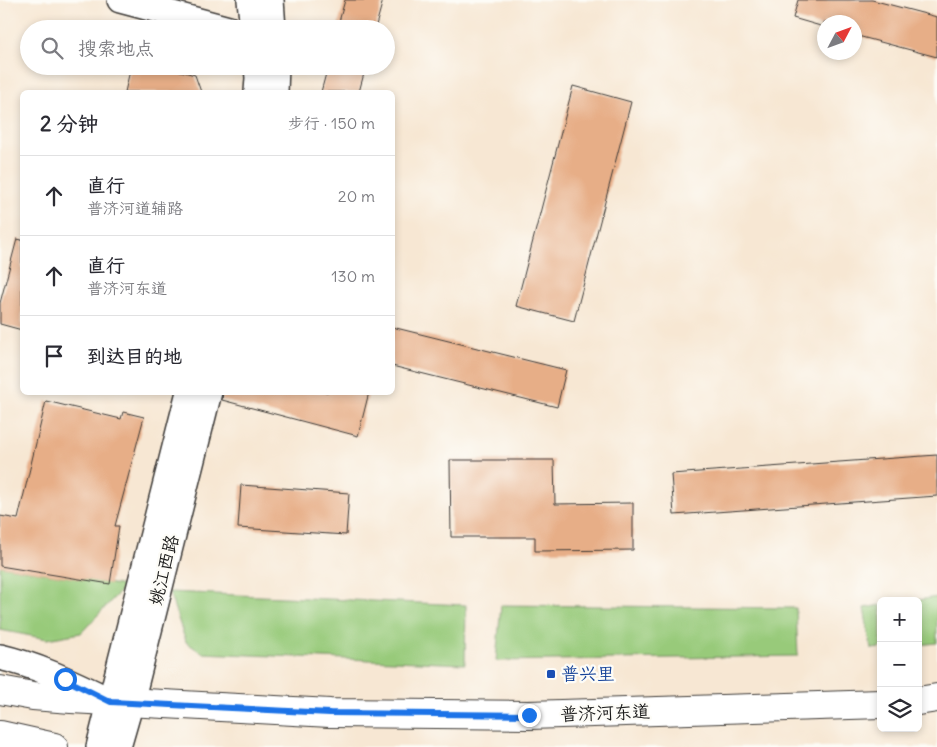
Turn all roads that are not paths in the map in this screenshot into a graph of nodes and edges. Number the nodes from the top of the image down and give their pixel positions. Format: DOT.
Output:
graph roads {
  1 [pos="120,0"];
  2 [pos="250,0"];
  3 [pos="270,0"];
  4 [pos="195,20"];
  5 [pos="252,20"];
  6 [pos="272,20"];
  7 [pos="258,75"];
  8 [pos="276,75"];
  9 [pos="257,90"];
  10 [pos="275,90"];
  11 [pos="188,395"];
  12 [pos="208,395"];
  13 [pos="0,657"];
  14 [pos="0,690"];
  15 [pos="937,698"];
  16 [pos="922,700"];
  17 [pos="121,702"];
  18 [pos="877,704"];
  19 [pos="0,735"];
  20 [pos="54,747"];
  21 [pos="99,747"];
  22 [pos="118,747"];
  1 -- 4 [label="street"];
  2 -- 5 [label="street"];
  3 -- 6 [label="street"];
  7 -- 9 [label="street"];
  8 -- 10 [label="street"];
  11 -- 17 [label="street, 姚江西路"];
  12 -- 17 [label="street, 姚江西路"];
  13 -- 17 [label="street"];
  14 -- 17 [label="main road, 普济河东道"];
  15 -- 16 [label="main road"];
  17 -- 18 [label="main road, 普济河东道"];
  17 -- 21 [label="street"];
  17 -- 22 [label="street, 姚江西路"];
  19 -- 20 [label="main road"];
}
